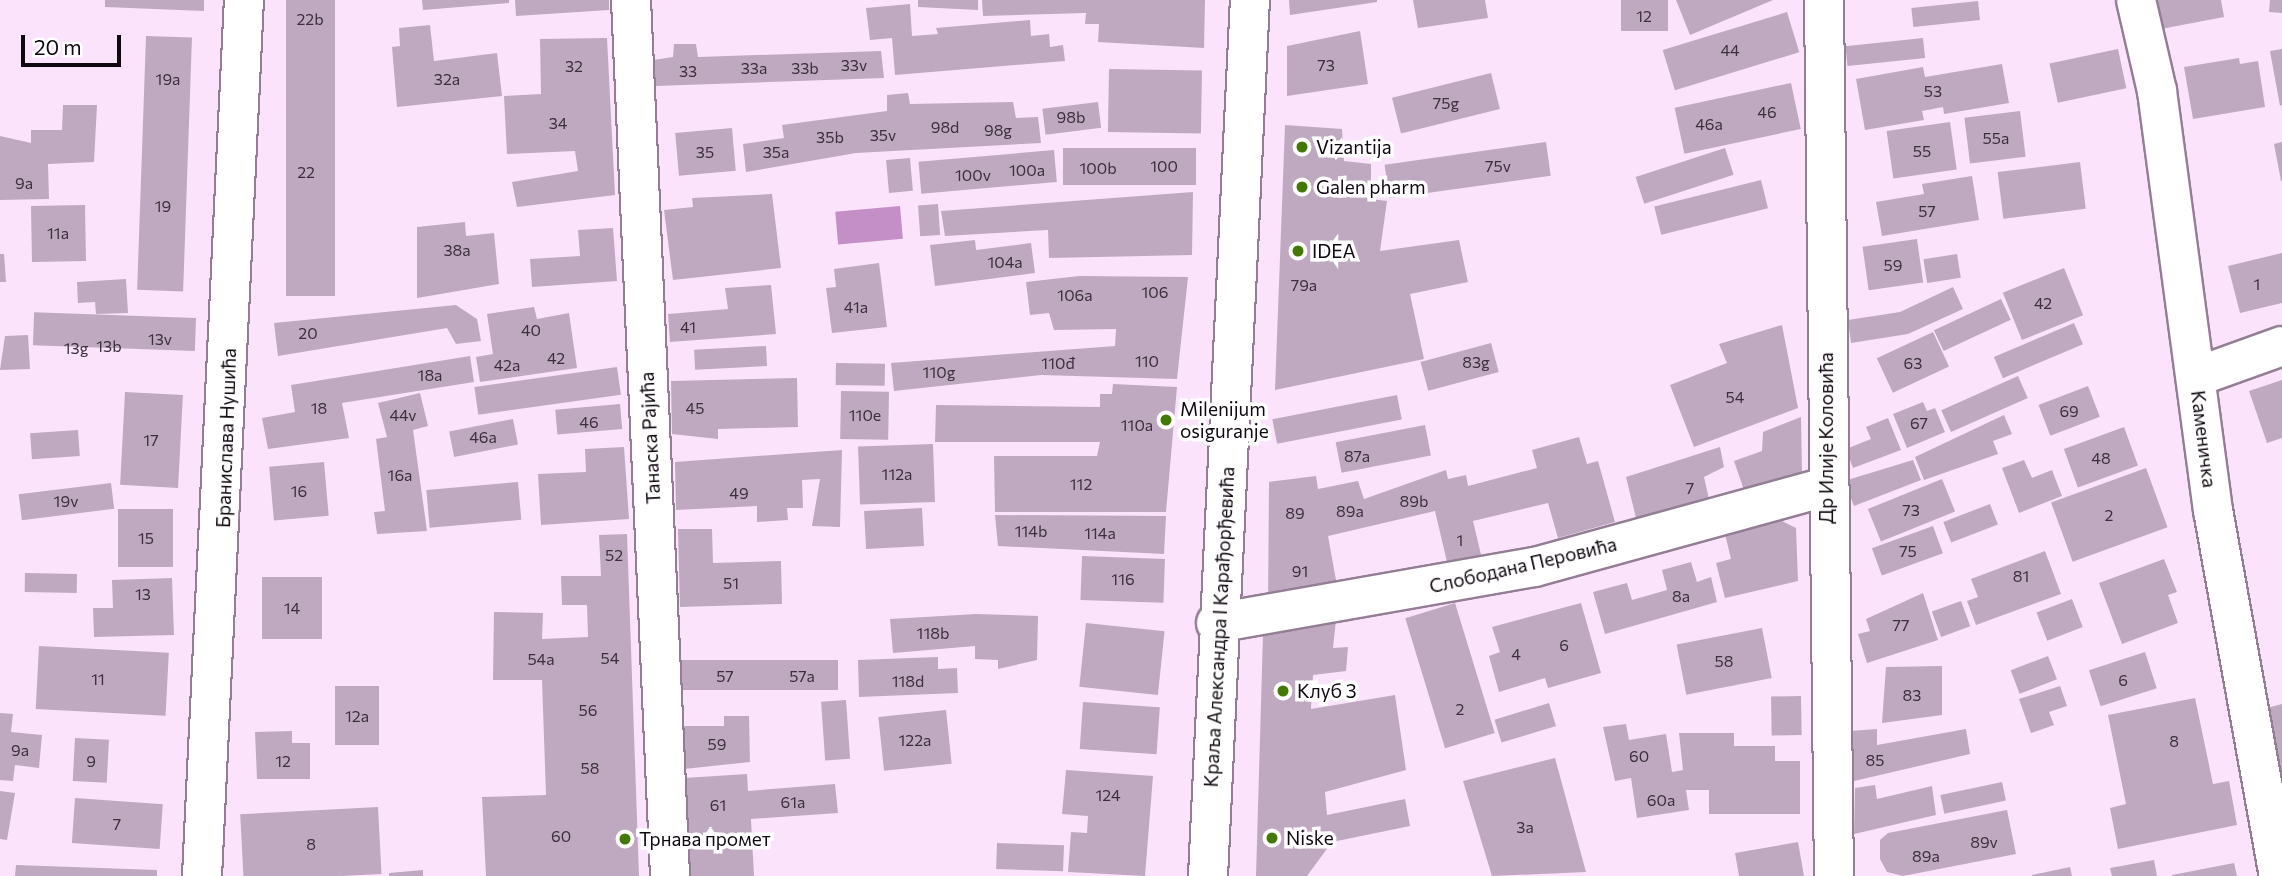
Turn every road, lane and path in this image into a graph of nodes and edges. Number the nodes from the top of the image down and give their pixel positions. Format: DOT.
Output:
graph roads {
  1 [pos="244,0"];
  2 [pos="631,0"];
  3 [pos="1250,0"];
  4 [pos="1824,0"];
  5 [pos="2136,0"];
  6 [pos="2282,346"];
  7 [pos="2196,377"];
  8 [pos="1826,487"];
  9 [pos="1216,623"];
  10 [pos="669,860"];
  11 [pos="202,876"];
  12 [pos="1208,876"];
  13 [pos="1835,876"];
  14 [pos="2278,876"];
  1 -- 11 [label="street, Бранислава Нушића"];
  2 -- 10 [label="street, Танаска Рајића"];
  3 -- 9 [label="street, Краља Александра I Карађорђевића"];
  4 -- 8 [label="street, Др Илије Коловића"];
  5 -- 7 [label="street, Каменичка"];
  6 -- 7 [label="street"];
  7 -- 14 [label="street, Каменичка"];
  8 -- 9 [label="street, Слободана Перовића"];
  8 -- 13 [label="street, Др Илије Коловића"];
  9 -- 12 [label="street, Краља Александра I Карађорђевића"];
}
